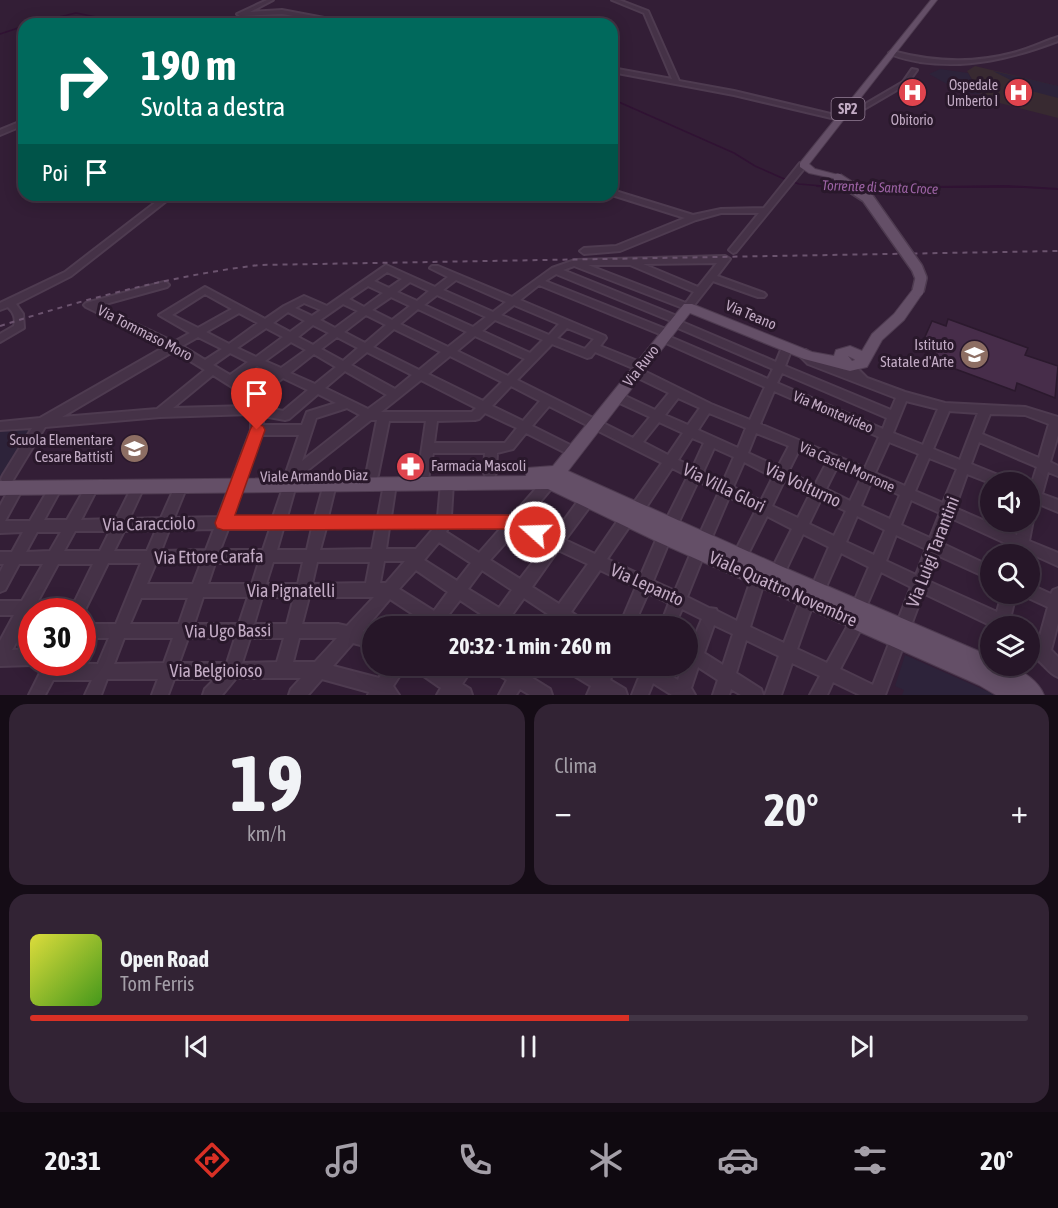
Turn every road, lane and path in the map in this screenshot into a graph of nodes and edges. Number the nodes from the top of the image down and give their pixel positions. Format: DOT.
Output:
graph roads {
  1 [pos="271,0"];
  2 [pos="614,0"];
  3 [pos="649,0"];
  4 [pos="934,0"];
  5 [pos="644,10"];
  6 [pos="317,18"];
  7 [pos="1058,39"];
  8 [pos="892,53"];
  9 [pos="914,70"];
  10 [pos="618,71"];
  11 [pos="676,82"];
  12 [pos="840,118"];
  13 [pos="18,125"];
  14 [pos="0,133"];
  15 [pos="804,168"];
  16 [pos="618,194"];
  17 [pos="162,201"];
  18 [pos="765,210"];
  19 [pos="693,218"];
  20 [pos="733,250"];
  21 [pos="584,251"];
  22 [pos="628,262"];
  23 [pos="575,263"];
  24 [pos="435,268"];
  25 [pos="555,270"];
  26 [pos="455,276"];
  27 [pos="711,277"];
  28 [pos="409,278"];
  29 [pos="538,281"];
  30 [pos="367,282"];
  31 [pos="164,285"];
  32 [pos="436,290"];
  33 [pos="700,291"];
  34 [pos="390,292"];
  35 [pos="761,295"];
  36 [pos="342,300"];
  37 [pos="512,301"];
  38 [pos="5,305"];
  39 [pos="417,305"];
  40 [pos="688,307"];
  41 [pos="286,308"];
  42 [pos="239,309"];
  43 [pos="329,310"];
  44 [pos="365,311"];
  45 [pos="493,316"];
  46 [pos="315,320"];
  47 [pos="265,323"];
  48 [pos="566,323"];
  49 [pos="392,325"];
  50 [pos="671,328"];
  51 [pos="196,332"];
  52 [pos="337,332"];
  53 [pos="474,332"];
  54 [pos="290,337"];
  55 [pos="0,339"];
  56 [pos="550,339"];
  57 [pos="597,342"];
  58 [pos="174,346"];
  59 [pos="367,346"];
  60 [pos="229,347"];
  61 [pos="787,348"];
  62 [pos="313,351"];
  63 [pos="447,352"];
  64 [pos="805,355"];
  65 [pos="532,358"];
  66 [pos="851,360"];
  67 [pos="258,361"];
  68 [pos="343,366"];
  69 [pos="209,367"];
  70 [pos="777,367"];
  71 [pos="638,369"];
  72 [pos="280,375"];
  73 [pos="418,375"];
  74 [pos="231,380"];
  75 [pos="509,381"];
  76 [pos="872,384"];
  77 [pos="770,385"];
  78 [pos="315,388"];
  79 [pos="676,392"];
  80 [pos="395,394"];
  81 [pos="253,395"];
  82 [pos="903,396"];
  83 [pos="617,397"];
  84 [pos="548,399"];
  85 [pos="348,403"];
  86 [pos="707,406"];
  87 [pos="484,407"];
  88 [pos="945,407"];
  89 [pos="987,408"];
  90 [pos="257,410"];
  91 [pos="160,413"];
  92 [pos="369,415"];
  93 [pos="894,416"];
  94 [pos="384,417"];
  95 [pos="432,417"];
  96 [pos="657,417"];
  97 [pos="1057,421"];
  98 [pos="41,423"];
  99 [pos="597,423"];
  100 [pos="752,425"];
  101 [pos="0,426"];
  102 [pos="525,427"];
  103 [pos="257,430"];
  104 [pos="306,430"];
  105 [pos="689,432"];
  106 [pos="885,435"];
  107 [pos="976,436"];
  108 [pos="711,442"];
  109 [pos="636,443"];
  110 [pos="796,444"];
  111 [pos="428,448"];
  112 [pos="492,449"];
  113 [pos="574,452"];
  114 [pos="926,452"];
  115 [pos="739,455"];
  116 [pos="834,460"];
  117 [pos="670,461"];
  118 [pos="1043,465"];
  119 [pos="965,467"];
  120 [pos="1058,471"];
  121 [pos="490,473"];
  122 [pos="980,473"];
  123 [pos="1040,473"];
  124 [pos="695,474"];
  125 [pos="372,475"];
  126 [pos="424,475"];
  127 [pos="780,475"];
  128 [pos="868,475"];
  129 [pos="554,477"];
  130 [pos="238,481"];
  131 [pos="290,481"];
  132 [pos="447,483"];
  133 [pos="6,484"];
  134 [pos="330,484"];
  135 [pos="390,484"];
  136 [pos="181,486"];
  137 [pos="92,487"];
  138 [pos="138,487"];
  139 [pos="56,488"];
  140 [pos="724,489"];
  141 [pos="818,492"];
  142 [pos="908,494"];
  143 [pos="1040,498"];
  144 [pos="586,501"];
  145 [pos="1058,506"];
  146 [pos="764,508"];
  147 [pos="854,508"];
  148 [pos="948,512"];
  149 [pos="632,514"];
  150 [pos="0,518"];
  151 [pos="278,522"];
  152 [pos="383,522"];
  153 [pos="514,522"];
  154 [pos="223,523"];
  155 [pos="321,523"];
  156 [pos="166,524"];
  157 [pos="119,525"];
  158 [pos="34,526"];
  159 [pos="70,526"];
  160 [pos="801,526"];
  161 [pos="0,527"];
  162 [pos="441,528"];
  163 [pos="893,528"];
  164 [pos="667,531"];
  165 [pos="556,542"];
  166 [pos="1009,544"];
  167 [pos="838,545"];
  168 [pos="701,546"];
  169 [pos="935,547"];
  170 [pos="378,555"];
  171 [pos="1040,555"];
  172 [pos="267,556"];
  173 [pos="312,556"];
  174 [pos="740,556"];
  175 [pos="210,557"];
  176 [pos="0,558"];
  177 [pos="15,558"];
  178 [pos="151,558"];
  179 [pos="416,558"];
  180 [pos="52,559"];
  181 [pos="103,559"];
  182 [pos="1058,560"];
  183 [pos="481,561"];
  184 [pos="596,562"];
  185 [pos="877,565"];
  186 [pos="980,568"];
  187 [pos="777,573"];
  188 [pos="758,579"];
  189 [pos="0,585"];
  190 [pos="645,585"];
  191 [pos="920,585"];
  192 [pos="523,589"];
  193 [pos="372,590"];
  194 [pos="389,590"];
  195 [pos="137,591"];
  196 [pos="197,591"];
  197 [pos="256,591"];
  198 [pos="303,591"];
  199 [pos="458,591"];
  200 [pos="1040,595"];
  201 [pos="812,596"];
  202 [pos="31,598"];
  203 [pos="84,598"];
  204 [pos="679,600"];
  205 [pos="1057,601"];
  206 [pos="0,608"];
  207 [pos="18,608"];
  208 [pos="561,614"];
  209 [pos="711,614"];
  210 [pos="425,616"];
  211 [pos="443,616"];
  212 [pos="488,616"];
  213 [pos="502,616"];
  214 [pos="564,616"];
  215 [pos="631,616"];
  216 [pos="672,616"];
  217 [pos="858,616"];
  218 [pos="983,616"];
  219 [pos="18,622"];
  220 [pos="244,630"];
  221 [pos="743,630"];
  222 [pos="96,631"];
  223 [pos="293,631"];
  224 [pos="120,632"];
  225 [pos="182,632"];
  226 [pos="351,635"];
  227 [pos="902,635"];
  228 [pos="362,638"];
  229 [pos="698,639"];
  230 [pos="1040,640"];
  231 [pos="787,651"];
  232 [pos="1040,653"];
  233 [pos="0,657"];
  234 [pos="18,657"];
  235 [pos="698,658"];
  236 [pos="980,662"];
  237 [pos="1058,669"];
  238 [pos="318,670"];
  239 [pos="96,671"];
  240 [pos="167,671"];
  241 [pos="232,671"];
  242 [pos="283,671"];
  243 [pos="103,672"];
  244 [pos="831,672"];
  245 [pos="46,676"];
  246 [pos="392,676"];
  247 [pos="436,676"];
  248 [pos="461,676"];
  249 [pos="519,676"];
  250 [pos="526,676"];
  251 [pos="584,676"];
  252 [pos="645,676"];
  253 [pos="658,676"];
  254 [pos="687,676"];
  255 [pos="1008,676"];
  256 [pos="727,677"];
  257 [pos="597,689"];
  258 [pos="383,692"];
  259 [pos="454,692"];
  260 [pos="683,694"];
  261 [pos="37,695"];
  262 [pos="93,695"];
  263 [pos="160,695"];
  264 [pos="211,695"];
  265 [pos="297,695"];
  266 [pos="507,695"];
  267 [pos="544,695"];
  268 [pos="619,695"];
  269 [pos="640,695"];
  270 [pos="721,695"];
  271 [pos="755,695"];
  272 [pos="773,695"];
  273 [pos="818,695"];
  274 [pos="877,695"];
  275 [pos="1016,695"];
  276 [pos="1034,695"];
  1 -- 6 [label="street"];
  2 -- 5 [label="street"];
  3 -- 5 [label="street"];
  4 -- 8 [label="main road, SP2"];
  5 -- 11 [label="street"];
  7 -- 8 [label="street"];
  8 -- 12 [label="main road, SP2"];
  9 -- 12 [label="street"];
  10 -- 11 [label="street"];
  11 -- 12 [label="street"];
  12 -- 15 [label="main road, SP2"];
  13 -- 14 [label="street"];
  15 -- 18 [label="street"];
  15 -- 66 [label="main road, bridge"];
  16 -- 19 [label="street"];
  17 -- 38 [label="street"];
  18 -- 19 [label="street"];
  18 -- 20 [label="street"];
  19 -- 21 [label="street"];
  22 -- 23 [label="street"];
  22 -- 27 [label="street, Via Ruvo"];
  22 -- 33 [label="street"];
  23 -- 25 [label="street"];
  23 -- 40 [label="street"];
  24 -- 26 [label="street, Via Castel Morrone"];
  25 -- 29 [label="street"];
  25 -- 50 [label="street"];
  26 -- 32 [label="street"];
  26 -- 37 [label="street, Via Castel Morrone"];
  27 -- 33 [label="street, Via Ruvo"];
  27 -- 35 [label="street"];
  28 -- 30 [label="street"];
  28 -- 32 [label="street"];
  28 -- 34 [label="street"];
  29 -- 37 [label="street"];
  29 -- 50 [label="street"];
  30 -- 34 [label="street"];
  30 -- 36 [label="street"];
  31 -- 58 [label="street, Via Tommaso Moro"];
  32 -- 39 [label="street"];
  32 -- 45 [label="street"];
  33 -- 40 [label="street, Via Ruvo"];
  34 -- 39 [label="street"];
  34 -- 44 [label="street"];
  36 -- 43 [label="street"];
  36 -- 44 [label="street, Via Villa Glori"];
  37 -- 45 [label="street"];
  37 -- 48 [label="street, Via Castel Morrone"];
  38 -- 55 [label="street"];
  39 -- 49 [label="street"];
  39 -- 53 [label="street"];
  40 -- 50 [label="main road, Via Ruvo"];
  40 -- 61 [label="main road, Via Teano"];
  41 -- 43 [label="street"];
  41 -- 46 [label="street"];
  41 -- 47 [label="street"];
  42 -- 47 [label="street"];
  42 -- 51 [label="street"];
  42 -- 51 [label="street"];
  43 -- 46 [label="street"];
  44 -- 49 [label="street, Via Villa Glori"];
  44 -- 52 [label="street"];
  45 -- 53 [label="street"];
  45 -- 56 [label="street"];
  46 -- 52 [label="street"];
  46 -- 54 [label="street"];
  47 -- 54 [label="street"];
  47 -- 60 [label="street"];
  48 -- 56 [label="street"];
  48 -- 57 [label="street, Via Castel Morrone"];
  49 -- 59 [label="street"];
  49 -- 63 [label="street, Via Villa Glori"];
  50 -- 70 [label="street"];
  50 -- 71 [label="main road, Via Ruvo"];
  50 -- 77 [label="street, Via Montevideo"];
  51 -- 58 [label="street"];
  51 -- 60 [label="street"];
  52 -- 59 [label="street"];
  52 -- 62 [label="street"];
  53 -- 63 [label="street"];
  53 -- 65 [label="street"];
  54 -- 62 [label="street"];
  54 -- 67 [label="street"];
  56 -- 57 [label="street"];
  56 -- 65 [label="street"];
  57 -- 71 [label="street, Via Castel Morrone"];
  58 -- 69 [label="street, Via Tommaso Moro"];
  58 -- 98 [label="street"];
  59 -- 68 [label="street"];
  59 -- 73 [label="street"];
  60 -- 67 [label="street"];
  60 -- 69 [label="street"];
  61 -- 64 [label="main road, Via Teano"];
  61 -- 70 [label="street"];
  62 -- 68 [label="street"];
  62 -- 72 [label="street"];
  63 -- 73 [label="street"];
  63 -- 75 [label="street, Via Villa Glori"];
  64 -- 66 [label="main road, Via Teano"];
  64 -- 76 [label="street, Via Teano"];
  65 -- 75 [label="street"];
  66 -- 76 [label="street, Via Teano"];
  67 -- 72 [label="street"];
  67 -- 74 [label="street"];
  68 -- 78 [label="street"];
  68 -- 80 [label="street"];
  69 -- 74 [label="street, Via Tommaso Moro"];
  69 -- 91 [label="street"];
  70 -- 77 [label="street"];
  70 -- 93 [label="street"];
  71 -- 79 [label="street, Via Castel Morrone"];
  71 -- 83 [label="main road, Via Ruvo"];
  72 -- 78 [label="street"];
  72 -- 81 [label="street"];
  73 -- 80 [label="street"];
  73 -- 87 [label="street"];
  74 -- 81 [label="street, Via Tommaso Moro"];
  75 -- 84 [label="street, Via Villa Glori"];
  75 -- 87 [label="street"];
  76 -- 82 [label="street, Via Teano"];
  77 -- 100 [label="street"];
  77 -- 106 [label="street, Via Montevideo"];
  78 -- 85 [label="street"];
  78 -- 90 [label="street"];
  79 -- 86 [label="street, Via Castel Morrone"];
  79 -- 96 [label="street"];
  80 -- 92 [label="street"];
  81 -- 90 [label="street"];
  82 -- 88 [label="street, Via Teano"];
  82 -- 93 [label="street"];
  83 -- 96 [label="street, Via Volturno"];
  83 -- 99 [label="main road, Via Ruvo"];
  84 -- 99 [label="street, Via Villa Glori"];
  84 -- 102 [label="street"];
  85 -- 92 [label="street"];
  85 -- 104 [label="street"];
  86 -- 100 [label="street, Via Castel Morrone"];
  86 -- 105 [label="street"];
  87 -- 95 [label="street"];
  87 -- 102 [label="street"];
  88 -- 89 [label="street, Via Teano"];
  88 -- 114 [label="street"];
  89 -- 97 [label="street, Via Teano"];
  89 -- 107 [label="street, Via Luigi Tarantini"];
  90 -- 91 [label="street"];
  90 -- 103 [label="street"];
  91 -- 98 [label="street"];
  92 -- 94 [label="street"];
  92 -- 131 [label="street"];
  93 -- 106 [label="street"];
  94 -- 95 [label="street"];
  94 -- 125 [label="street"];
  95 -- 111 [label="street"];
  96 -- 105 [label="street, Via Volturno"];
  96 -- 109 [label="street"];
  97 -- 118 [label="street"];
  98 -- 101 [label="street"];
  98 -- 133 [label="street"];
  99 -- 109 [label="street, Via Villa Glori"];
  99 -- 113 [label="main road, Via Ruvo"];
  100 -- 110 [label="street, Via Castel Morrone"];
  100 -- 115 [label="street"];
  102 -- 112 [label="street"];
  102 -- 113 [label="street"];
  103 -- 104 [label="street"];
  103 -- 130 [label="street"];
  104 -- 131 [label="street"];
  105 -- 108 [label="street, Via Volturno"];
  105 -- 117 [label="street"];
  106 -- 114 [label="street, Via Montevideo"];
  106 -- 128 [label="street"];
  107 -- 118 [label="street"];
  107 -- 119 [label="street, Via Luigi Tarantini"];
  108 -- 115 [label="street, Via Volturno"];
  108 -- 124 [label="street"];
  109 -- 117 [label="street, Via Villa Glori"];
  110 -- 116 [label="street, Via Castel Morrone"];
  110 -- 127 [label="street"];
  111 -- 112 [label="street"];
  111 -- 126 [label="street"];
  112 -- 121 [label="street"];
  113 -- 129 [label="main road, Via Ruvo"];
  114 -- 119 [label="street, Via Montevideo"];
  114 -- 142 [label="street"];
  115 -- 127 [label="street, Via Volturno"];
  115 -- 140 [label="street"];
  116 -- 128 [label="street, Via Castel Morrone"];
  116 -- 141 [label="street"];
  117 -- 124 [label="street, Via Villa Glori"];
  117 -- 149 [label="street"];
  118 -- 120 [label="street"];
  118 -- 123 [label="street"];
  119 -- 122 [label="street, Via Montevideo"];
  119 -- 148 [label="street, Via Luigi Tarantini"];
  121 -- 126 [label="main road, Viale Armando Diaz"];
  121 -- 129 [label="main road, Viale Armando Diaz"];
  124 -- 140 [label="street, Via Villa Glori"];
  124 -- 164 [label="street"];
  125 -- 126 [label="main road, Viale Armando Diaz"];
  125 -- 131 [label="main road, Viale Armando Diaz"];
  127 -- 141 [label="street, Via Volturno"];
  127 -- 146 [label="street"];
  128 -- 142 [label="street, Via Castel Morrone"];
  128 -- 147 [label="street"];
  129 -- 132 [label="main road"];
  129 -- 144 [label="main road, Viale Quattro Novembre"];
  129 -- 149 [label="main road, Viale Quattro Novembre"];
  129 -- 153 [label="street"];
  130 -- 131 [label="main road"];
  130 -- 133 [label="main road, Viale Armando Diaz"];
  130 -- 136 [label="main road"];
  130 -- 154 [label="street"];
  131 -- 134 [label="main road"];
  131 -- 151 [label="street"];
  132 -- 135 [label="main road"];
  132 -- 162 [label="street"];
  133 -- 139 [label="main road"];
  133 -- 150 [label="street"];
  134 -- 135 [label="main road"];
  134 -- 155 [label="street"];
  135 -- 152 [label="street"];
  136 -- 138 [label="main road"];
  136 -- 156 [label="street"];
  137 -- 138 [label="main road"];
  137 -- 139 [label="main road"];
  137 -- 159 [label="street"];
  138 -- 157 [label="street"];
  139 -- 158 [label="street"];
  140 -- 146 [label="street, Via Villa Glori"];
  140 -- 168 [label="street"];
  141 -- 147 [label="street, Via Volturno"];
  141 -- 160 [label="street"];
  142 -- 148 [label="street, Via Castel Morrone"];
  142 -- 163 [label="street"];
  143 -- 145 [label="street"];
  144 -- 149 [label="main road, Viale Quattro Novembre"];
  144 -- 165 [label="street"];
  146 -- 160 [label="street, Via Villa Glori"];
  146 -- 174 [label="street"];
  147 -- 163 [label="street, Via Volturno"];
  147 -- 167 [label="street"];
  148 -- 166 [label="street, Via Castel Morrone"];
  148 -- 169 [label="street, Via Luigi Tarantini"];
  149 -- 164 [label="main road, Viale Quattro Novembre"];
  149 -- 184 [label="street"];
  151 -- 154 [label="street, Via Caracciolo"];
  151 -- 155 [label="street, Via Caracciolo"];
  151 -- 172 [label="street"];
  152 -- 155 [label="street, Via Caracciolo"];
  152 -- 162 [label="street, Via Caracciolo"];
  152 -- 170 [label="street"];
  153 -- 162 [label="street, Via Caracciolo"];
  153 -- 165 [label="street, Via Lepanto"];
  153 -- 183 [label="street"];
  154 -- 156 [label="street, Via Caracciolo"];
  154 -- 175 [label="street"];
  155 -- 173 [label="street"];
  156 -- 157 [label="street, Via Caracciolo"];
  156 -- 178 [label="street"];
  157 -- 159 [label="street, Via Caracciolo"];
  157 -- 181 [label="street"];
  158 -- 159 [label="street, Via Caracciolo"];
  158 -- 161 [label="street, Via Caracciolo"];
  158 -- 177 [label="street"];
  159 -- 180 [label="street"];
  160 -- 167 [label="street, Via Villa Glori"];
  160 -- 187 [label="street"];
  162 -- 179 [label="street"];
  162 -- 183 [label="street"];
  163 -- 169 [label="street, Via Volturno"];
  163 -- 185 [label="street"];
  164 -- 168 [label="main road, Viale Quattro Novembre"];
  164 -- 190 [label="street"];
  165 -- 184 [label="street, Via Lepanto"];
  165 -- 192 [label="street"];
  167 -- 185 [label="street, Via Villa Glori"];
  167 -- 201 [label="street"];
  168 -- 174 [label="main road, Viale Quattro Novembre"];
  168 -- 188 [label="main road, Viale Quattro Novembre"];
  168 -- 204 [label="street"];
  169 -- 186 [label="street, Via Volturno"];
  169 -- 191 [label="street, Via Luigi Tarantini"];
  170 -- 173 [label="street, Via Ettore Carafa"];
  170 -- 179 [label="street, Via Ettore Carafa"];
  170 -- 193 [label="street"];
  171 -- 182 [label="street, Via Castel Morrone"];
  172 -- 173 [label="street, Via Ettore Carafa"];
  172 -- 175 [label="street, Via Ettore Carafa"];
  172 -- 197 [label="street"];
  173 -- 198 [label="street"];
  174 -- 187 [label="main road, Viale Quattro Novembre"];
  175 -- 178 [label="street, Via Ettore Carafa"];
  175 -- 196 [label="street"];
  176 -- 177 [label="street, Via Ettore Carafa"];
  177 -- 180 [label="street, Via Ettore Carafa"];
  177 -- 189 [label="street"];
  178 -- 181 [label="street, Via Ettore Carafa"];
  178 -- 195 [label="street"];
  179 -- 194 [label="street"];
  179 -- 199 [label="street"];
  180 -- 181 [label="street, Via Ettore Carafa"];
  180 -- 202 [label="street"];
  181 -- 203 [label="street"];
  183 -- 192 [label="street"];
  183 -- 199 [label="street"];
  184 -- 190 [label="street, Via Lepanto"];
  184 -- 208 [label="street"];
  185 -- 191 [label="street, Via Villa Glori"];
  185 -- 217 [label="street"];
  187 -- 201 [label="main road, Viale Quattro Novembre"];
  188 -- 201 [label="main road, Viale Quattro Novembre"];
  188 -- 221 [label="street"];
  190 -- 204 [label="street, Via Lepanto"];
  190 -- 215 [label="street"];
  191 -- 218 [label="street, Via Villa Glori"];
  191 -- 227 [label="street, Via Luigi Tarantini"];
  192 -- 208 [label="street"];
  192 -- 213 [label="street"];
  193 -- 194 [label="street, Via Pignatelli"];
  193 -- 198 [label="street, Via Pignatelli"];
  194 -- 210 [label="street"];
  194 -- 226 [label="street"];
  195 -- 196 [label="street, Via Pignatelli"];
  195 -- 224 [label="street"];
  196 -- 197 [label="street, Via Pignatelli"];
  196 -- 225 [label="street"];
  197 -- 198 [label="street, Via Pignatelli"];
  197 -- 220 [label="street"];
  198 -- 223 [label="street"];
  199 -- 211 [label="street"];
  199 -- 212 [label="street"];
  200 -- 205 [label="street"];
  201 -- 217 [label="main road, Viale Quattro Novembre"];
  201 -- 231 [label="street"];
  204 -- 209 [label="street, Via Lepanto"];
  204 -- 216 [label="street"];
  205 -- 230 [label="street"];
  206 -- 207 [label="street"];
  208 -- 214 [label="street"];
  209 -- 221 [label="street, Via Lepanto"];
  209 -- 229 [label="street"];
  217 -- 227 [label="main road, Viale Quattro Novembre"];
  217 -- 244 [label="street"];
  219 -- 233 [label="street"];
  220 -- 223 [label="street, Via Ugo Bassi"];
  220 -- 225 [label="street, Via Ugo Bassi"];
  220 -- 241 [label="street"];
  221 -- 231 [label="street, Via Lepanto"];
  221 -- 256 [label="street"];
  222 -- 224 [label="street, Via Ugo Bassi"];
  223 -- 226 [label="street, Via Ugo Bassi"];
  223 -- 242 [label="street"];
  224 -- 225 [label="street, Via Ugo Bassi"];
  224 -- 243 [label="street"];
  225 -- 240 [label="street"];
  226 -- 228 [label="street, Via Ugo Bassi"];
  226 -- 238 [label="street"];
  227 -- 236 [label="main road, Viale Quattro Novembre"];
  227 -- 274 [label="street, Via Luigi Tarantini"];
  227 -- 275 [label="main road, Viale Quattro Novembre"];
  231 -- 244 [label="street, Via Lepanto"];
  231 -- 272 [label="street"];
  232 -- 237 [label="street"];
  233 -- 234 [label="street"];
  235 -- 256 [label="street"];
  238 -- 242 [label="street, Via Belgioioso"];
  238 -- 258 [label="street, Via Belgioioso"];
  238 -- 265 [label="street"];
  239 -- 243 [label="street, Via Belgioioso"];
  240 -- 241 [label="street, Via Belgioioso"];
  240 -- 243 [label="street, Via Belgioioso"];
  240 -- 263 [label="street"];
  241 -- 242 [label="street, Via Belgioioso"];
  241 -- 264 [label="street"];
  243 -- 262 [label="street"];
  244 -- 273 [label="street"];
  244 -- 274 [label="street, Via Lepanto"];
  245 -- 261 [label="street"];
  246 -- 258 [label="street"];
  247 -- 259 [label="street"];
  248 -- 259 [label="street"];
  249 -- 266 [label="street"];
  250 -- 267 [label="street"];
  251 -- 257 [label="street"];
  252 -- 269 [label="street"];
  253 -- 260 [label="street"];
  254 -- 260 [label="street"];
  255 -- 276 [label="main road, Viale Quattro Novembre"];
  256 -- 270 [label="street"];
  256 -- 271 [label="street"];
  257 -- 268 [label="street"];
}
